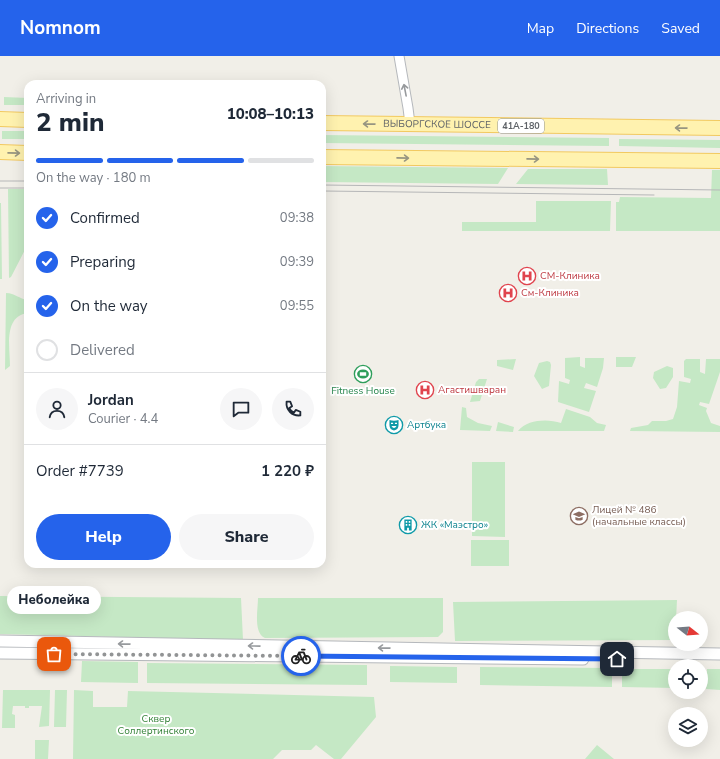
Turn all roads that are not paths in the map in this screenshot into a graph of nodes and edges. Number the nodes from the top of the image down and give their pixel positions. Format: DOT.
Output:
graph roads {
  1 [pos="399,56"];
  2 [pos="0,119"];
  3 [pos="24,120"];
  4 [pos="326,123"];
  5 [pos="410,124"];
  6 [pos="720,128"];
  7 [pos="0,152"];
  8 [pos="24,153"];
  9 [pos="326,157"];
  10 [pos="720,161"];
  11 [pos="0,642"];
  12 [pos="0,653"];
  13 [pos="720,654"];
  14 [pos="720,660"];
  5 -- 1 [label="street, one-way"];
  2 -- 3 [label="main road"];
  5 -- 4 [label="main road, ВЫБОРГСКОЕ ШОССЕ / 41А-180, one-way"];
  6 -- 5 [label="main road, ВЫБОРГСКОЕ ШОССЕ / 41А-180, one-way"];
  7 -- 8 [label="main road, one-way"];
  9 -- 10 [label="main road, one-way"];
  13 -- 11 [label="street, one-way"];
  12 -- 14 [label="street"];
}
